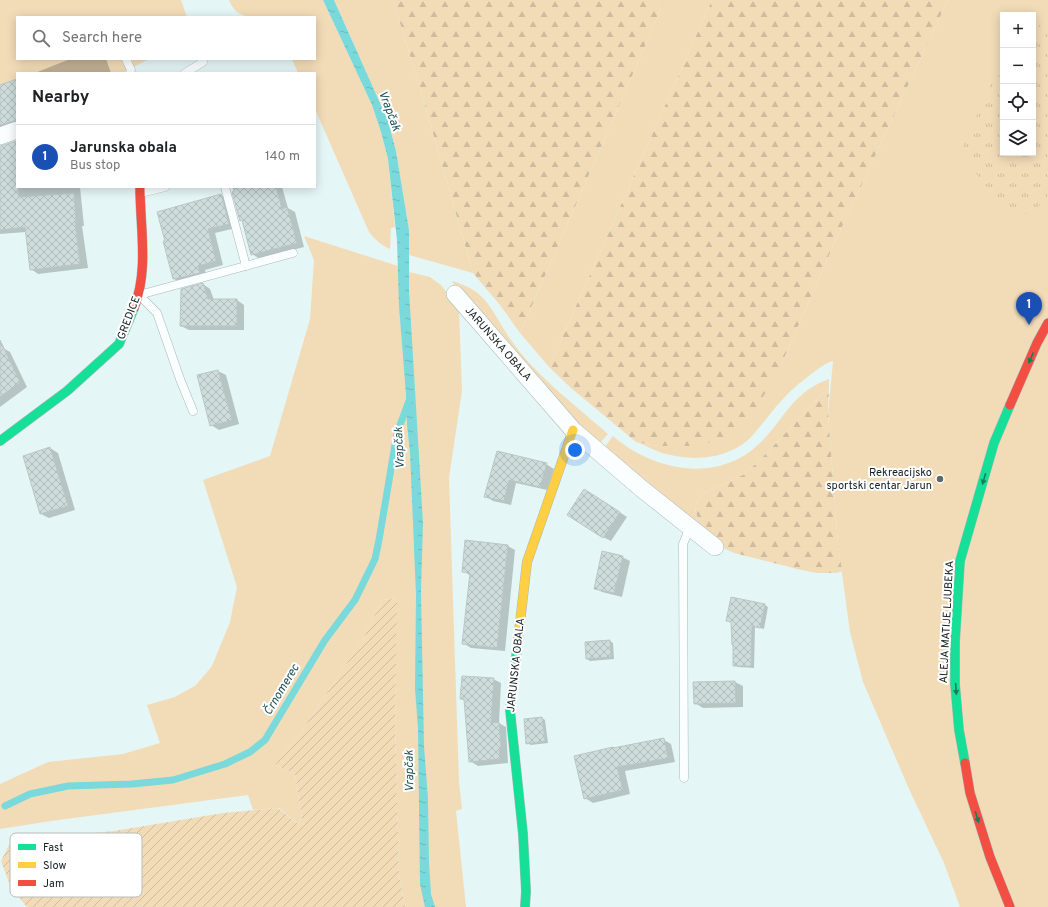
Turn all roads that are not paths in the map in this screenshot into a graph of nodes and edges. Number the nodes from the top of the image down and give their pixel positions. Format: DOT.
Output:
graph roads {
  1 [pos="126,60"];
  2 [pos="203,62"];
  3 [pos="130,72"];
  4 [pos="187,72"];
  5 [pos="16,130"];
  6 [pos="0,136"];
  7 [pos="157,188"];
  8 [pos="225,188"];
  9 [pos="140,190"];
  10 [pos="293,253"];
  11 [pos="246,266"];
  12 [pos="455,294"];
  13 [pos="139,295"];
  14 [pos="1048,323"];
  15 [pos="193,411"];
  16 [pos="573,430"];
  17 [pos="0,440"];
  18 [pos="690,527"];
  19 [pos="715,546"];
  20 [pos="684,778"];
  21 [pos="525,907"];
  22 [pos="1010,907"];
  1 -- 3 [label="lane"];
  2 -- 4 [label="lane"];
  5 -- 6 [label="street"];
  7 -- 9 [label="lane"];
  8 -- 11 [label="lane"];
  9 -- 13 [label="street, GREDICE"];
  10 -- 11 [label="lane"];
  11 -- 13 [label="lane"];
  12 -- 16 [label="street, JARUNSKA OBALA"];
  13 -- 15 [label="lane"];
  13 -- 17 [label="street, GREDICE"];
  14 -- 22 [label="street, ALEJA MATIJE LJUBEKA, one-way"];
  16 -- 18 [label="street, JARUNSKA OBALA"];
  16 -- 21 [label="street, JARUNSKA OBALA"];
  18 -- 19 [label="street, JARUNSKA OBALA"];
  18 -- 20 [label="lane"];
}
